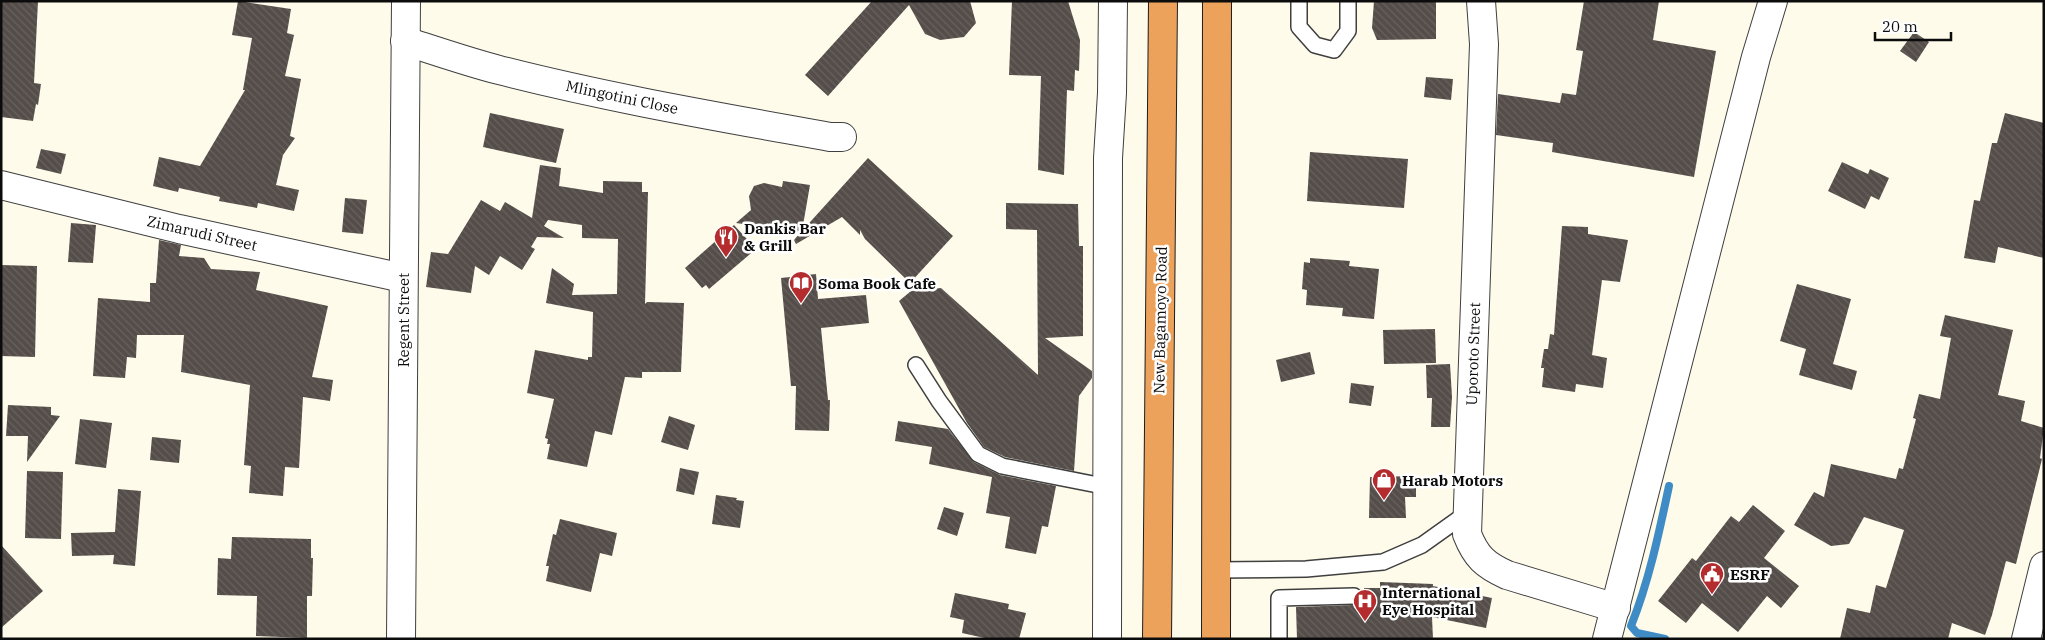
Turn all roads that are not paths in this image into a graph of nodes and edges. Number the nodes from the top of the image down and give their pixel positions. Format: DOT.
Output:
graph roads {
  1 [pos="406,1"];
  2 [pos="1112,1"];
  3 [pos="1163,1"];
  4 [pos="1217,1"];
  5 [pos="1299,1"];
  6 [pos="1348,1"];
  7 [pos="1482,1"];
  8 [pos="1773,1"];
  9 [pos="405,41"];
  10 [pos="842,137"];
  11 [pos="1,185"];
  12 [pos="403,278"];
  13 [pos="916,365"];
  14 [pos="1108,487"];
  15 [pos="1467,513"];
  16 [pos="2044,566"];
  17 [pos="1216,570"];
  18 [pos="1354,596"];
  19 [pos="1616,608"];
  20 [pos="401,639"];
  21 [pos="1108,639"];
  22 [pos="1157,639"];
  23 [pos="1216,639"];
  24 [pos="1279,639"];
  25 [pos="1607,639"];
  26 [pos="2026,639"];
  1 -- 9 [label="street, Regent Street"];
  2 -- 14 [label="street"];
  3 -- 22 [label="highway, New Bagamoyo Road"];
  4 -- 17 [label="highway"];
  5 -- 6 [label="lane"];
  7 -- 15 [label="street, Uporoto Street"];
  8 -- 19 [label="street"];
  9 -- 10 [label="street, Mlingotini Close"];
  9 -- 12 [label="street, Regent Street"];
  11 -- 12 [label="street, Zimarudi Street"];
  12 -- 20 [label="street, Regent Street"];
  13 -- 14 [label="lane"];
  14 -- 21 [label="street"];
  15 -- 17 [label="lane"];
  15 -- 19 [label="street, Uporoto Street"];
  16 -- 26 [label="street"];
  17 -- 23 [label="highway"];
  18 -- 24 [label="lane"];
  19 -- 25 [label="street"];
}
